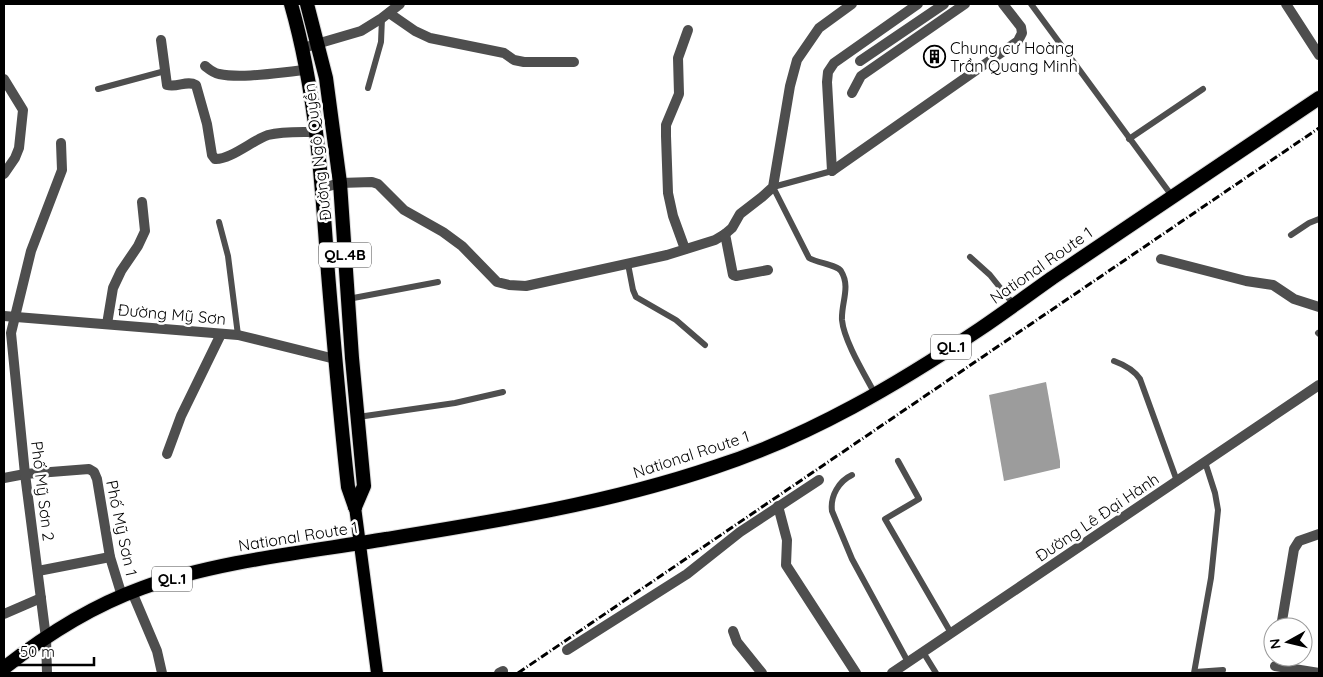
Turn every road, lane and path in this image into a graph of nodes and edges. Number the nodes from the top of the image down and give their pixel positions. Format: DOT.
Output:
graph roads {
  1 [pos="291,4"];
  2 [pos="307,4"];
  3 [pos="852,4"];
  4 [pos="918,4"];
  5 [pos="965,4"];
  6 [pos="1003,4"];
  7 [pos="1031,4"];
  8 [pos="1286,4"];
  9 [pos="941,5"];
  10 [pos="839,7"];
  11 [pos="392,9"];
  12 [pos="905,13"];
  13 [pos="946,17"];
  14 [pos="913,25"];
  15 [pos="688,30"];
  16 [pos="920,36"];
  17 [pos="161,40"];
  18 [pos="318,42"];
  19 [pos="887,43"];
  20 [pos="303,48"];
  21 [pos="853,50"];
  22 [pos="894,54"];
  23 [pos="1319,55"];
  24 [pos="860,61"];
  25 [pos="574,62"];
  26 [pos="205,66"];
  27 [pos="306,70"];
  28 [pos="165,71"];
  29 [pos="867,73"];
  30 [pos="4,78"];
  31 [pos="368,88"];
  32 [pos="98,89"];
  33 [pos="1203,89"];
  34 [pos="852,93"];
  35 [pos="1319,98"];
  36 [pos="316,132"];
  37 [pos="1129,139"];
  38 [pos="61,143"];
  39 [pos="832,171"];
  40 [pos="4,174"];
  41 [pos="340,183"];
  42 [pos="773,187"];
  43 [pos="322,188"];
  44 [pos="1172,196"];
  45 [pos="142,202"];
  46 [pos="1319,219"];
  47 [pos="219,222"];
  48 [pos="725,234"];
  49 [pos="1291,235"];
  50 [pos="685,249"];
  51 [pos="970,258"];
  52 [pos="1161,259"];
  53 [pos="628,264"];
  54 [pos="768,270"];
  55 [pos="438,282"];
  56 [pos="348,299"];
  57 [pos="1014,305"];
  58 [pos="1319,307"];
  59 [pos="4,316"];
  60 [pos="15,317"];
  61 [pos="107,324"];
  62 [pos="221,334"];
  63 [pos="238,335"];
  64 [pos="705,345"];
  65 [pos="352,358"];
  66 [pos="335,359"];
  67 [pos="1114,361"];
  68 [pos="1319,385"];
  69 [pos="503,392"];
  70 [pos="875,394"];
  71 [pos="358,417"];
  72 [pos="167,454"];
  73 [pos="898,461"];
  74 [pos="1205,462"];
  75 [pos="24,474"];
  76 [pos="852,475"];
  77 [pos="4,478"];
  78 [pos="819,480"];
  79 [pos="1177,481"];
  80 [pos="778,506"];
  81 [pos="355,507"];
  82 [pos="1319,534"];
  83 [pos="360,544"];
  84 [pos="110,556"];
  85 [pos="38,571"];
  86 [pos="127,594"];
  87 [pos="41,598"];
  88 [pos="4,614"];
  89 [pos="1283,617"];
  90 [pos="733,631"];
  91 [pos="951,633"];
  92 [pos="46,638"];
  93 [pos="567,650"];
  94 [pos="923,652"];
  95 [pos="908,662"];
  96 [pos="1286,667"];
  97 [pos="4,668"];
  98 [pos="1223,670"];
  99 [pos="1194,672"];
  100 [pos="47,673"];
  101 [pos="162,673"];
  102 [pos="377,673"];
  103 [pos="762,673"];
  104 [pos="856,673"];
  105 [pos="892,673"];
  106 [pos="936,673"];
  107 [pos="1319,673"];
  1 -- 20 [label="highway, Đường Ngô Quyền / QL.4B"];
  2 -- 18 [label="highway, Đường Ngô Quyền / QL.4B"];
  3 -- 10 [label="street"];
  4 -- 12 [label="street"];
  5 -- 13 [label="street"];
  6 -- 39 [label="street"];
  7 -- 37 [label="lane"];
  8 -- 23 [label="street"];
  9 -- 13 [label="street"];
  9 -- 14 [label="street"];
  10 -- 42 [label="street"];
  11 -- 18 [label="street"];
  11 -- 25 [label="street"];
  11 -- 31 [label="lane"];
  12 -- 14 [label="street"];
  12 -- 21 [label="street"];
  13 -- 16 [label="street"];
  14 -- 16 [label="street"];
  14 -- 19 [label="street"];
  15 -- 50 [label="street"];
  16 -- 22 [label="street"];
  17 -- 28 [label="street"];
  18 -- 20 [label="street"];
  18 -- 41 [label="highway, Đường Ngô Quyền / QL.4B"];
  19 -- 22 [label="street"];
  19 -- 24 [label="street"];
  20 -- 27 [label="highway, Đường Ngô Quyền / QL.4B"];
  21 -- 24 [label="street"];
  21 -- 39 [label="street"];
  22 -- 29 [label="street"];
  24 -- 29 [label="street"];
  26 -- 27 [label="street"];
  27 -- 36 [label="highway, Đường Ngô Quyền / QL.4B"];
  28 -- 32 [label="lane"];
  28 -- 36 [label="street"];
  29 -- 34 [label="street"];
  30 -- 40 [label="street"];
  33 -- 37 [label="lane"];
  35 -- 44 [label="highway, National Route 1 / QL.1"];
  36 -- 43 [label="highway, Đường Ngô Quyền / QL.4B"];
  37 -- 44 [label="lane"];
  38 -- 60 [label="street, Phố Mỹ Sơn 2"];
  39 -- 42 [label="lane"];
  41 -- 43 [label="street"];
  41 -- 53 [label="street"];
  41 -- 56 [label="highway, Đường Ngô Quyền / QL.4B"];
  42 -- 48 [label="street"];
  42 -- 70 [label="lane"];
  43 -- 66 [label="highway, Đường Ngô Quyền / QL.4B"];
  44 -- 57 [label="highway, National Route 1 / QL.1"];
  45 -- 61 [label="street"];
  46 -- 49 [label="lane"];
  47 -- 63 [label="lane"];
  48 -- 50 [label="street"];
  48 -- 54 [label="street"];
  50 -- 53 [label="street"];
  51 -- 57 [label="lane"];
  52 -- 58 [label="street"];
  53 -- 64 [label="lane"];
  55 -- 56 [label="lane"];
  56 -- 65 [label="highway, Đường Ngô Quyền / QL.4B"];
  57 -- 70 [label="highway, National Route 1 / QL.1"];
  59 -- 60 [label="street, Đường Mỹ Sơn"];
  60 -- 61 [label="street, Đường Mỹ Sơn"];
  60 -- 75 [label="street, Phố Mỹ Sơn 2"];
  61 -- 62 [label="street, Đường Mỹ Sơn"];
  62 -- 63 [label="street, Đường Mỹ Sơn"];
  62 -- 72 [label="street"];
  63 -- 66 [label="street, Đường Mỹ Sơn"];
  65 -- 66 [label="highway"];
  65 -- 71 [label="highway, Đường Ngô Quyền / QL.4B"];
  66 -- 81 [label="highway, Đường Ngô Quyền / QL.4B"];
  67 -- 79 [label="lane"];
  68 -- 74 [label="street, Đường Lê Đại Hành"];
  69 -- 71 [label="lane"];
  70 -- 83 [label="highway, National Route 1 / QL.1"];
  71 -- 81 [label="highway, Đường Ngô Quyền / QL.4B"];
  73 -- 91 [label="lane"];
  74 -- 79 [label="street, Đường Lê Đại Hành"];
  74 -- 99 [label="lane"];
  75 -- 77 [label="street"];
  75 -- 84 [label="street, Phố Mỹ Sơn 1"];
  75 -- 85 [label="street, Phố Mỹ Sơn 2"];
  76 -- 95 [label="lane"];
  78 -- 80 [label="street"];
  79 -- 91 [label="street, Đường Lê Đại Hành"];
  80 -- 93 [label="street"];
  80 -- 104 [label="street"];
  81 -- 83 [label="main road, Đường Ngô Quyền"];
  82 -- 89 [label="street"];
  83 -- 86 [label="highway, National Route 1 / QL.1"];
  83 -- 102 [label="main road, Đường Ngô Quyền"];
  84 -- 85 [label="street"];
  84 -- 86 [label="street, Phố Mỹ Sơn 1"];
  85 -- 87 [label="street, Phố Mỹ Sơn 2"];
  86 -- 92 [label="highway, National Route 1 / QL.1"];
  86 -- 101 [label="street, Phố Mỹ Sơn 1"];
  87 -- 88 [label="street"];
  87 -- 92 [label="street, Phố Mỹ Sơn 2"];
  90 -- 103 [label="street"];
  91 -- 94 [label="street, Đường Lê Đại Hành"];
  92 -- 97 [label="highway, National Route 1 / QL.1"];
  92 -- 100 [label="street, Phố Mỹ Sơn 2"];
  94 -- 95 [label="street, Đường Lê Đại Hành"];
  94 -- 106 [label="lane"];
  95 -- 105 [label="street, Đường Lê Đại Hành"];
  96 -- 107 [label="street"];
  98 -- 99 [label="lane"];
}
